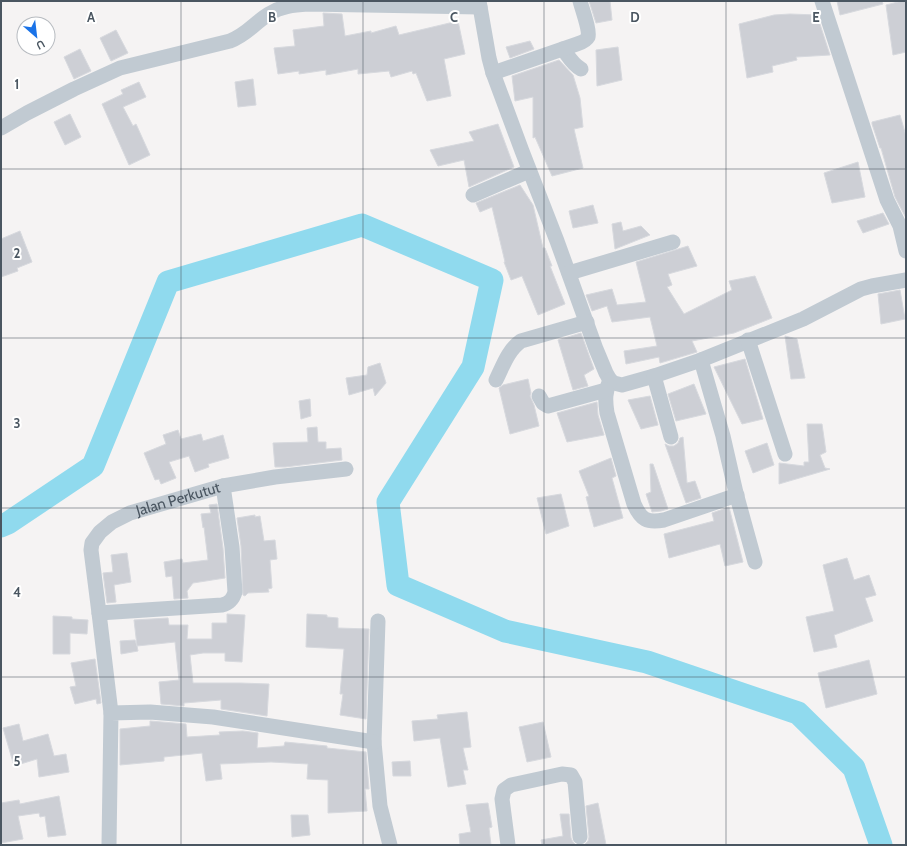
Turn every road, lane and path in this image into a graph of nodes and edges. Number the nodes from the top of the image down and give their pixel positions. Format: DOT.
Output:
graph roads {
  1 [pos="580,1"];
  2 [pos="822,1"];
  3 [pos="479,4"];
  4 [pos="563,49"];
  5 [pos="581,69"];
  6 [pos="493,73"];
  7 [pos="1,128"];
  8 [pos="529,171"];
  9 [pos="473,195"];
  10 [pos="673,242"];
  11 [pos="906,251"];
  12 [pos="569,273"];
  13 [pos="906,280"];
  14 [pos="587,322"];
  15 [pos="748,340"];
  16 [pos="701,360"];
  17 [pos="654,376"];
  18 [pos="496,380"];
  19 [pos="608,385"];
  20 [pos="539,396"];
  21 [pos="671,437"];
  22 [pos="785,454"];
  23 [pos="346,469"];
  24 [pos="222,486"];
  25 [pos="736,496"];
  26 [pos="755,562"];
  27 [pos="99,613"];
  28 [pos="378,621"];
  29 [pos="111,713"];
  30 [pos="374,742"];
  31 [pos="580,837"];
  32 [pos="109,845"];
  33 [pos="390,845"];
  34 [pos="508,845"];
  1 -- 4 [label="street"];
  2 -- 11 [label="street"];
  3 -- 6 [label="street"];
  3 -- 7 [label="street"];
  4 -- 5 [label="street"];
  4 -- 6 [label="street"];
  6 -- 8 [label="street"];
  8 -- 9 [label="street"];
  8 -- 12 [label="street"];
  10 -- 12 [label="street"];
  12 -- 14 [label="street"];
  13 -- 15 [label="street"];
  14 -- 18 [label="street"];
  14 -- 19 [label="street"];
  15 -- 16 [label="street"];
  15 -- 22 [label="street"];
  16 -- 17 [label="street"];
  16 -- 25 [label="street"];
  17 -- 19 [label="street"];
  17 -- 21 [label="street"];
  19 -- 20 [label="street"];
  19 -- 25 [label="street"];
  23 -- 24 [label="street, Jalan Perkutut"];
  24 -- 27 [label="street, Jalan Perkutut"];
  24 -- 27 [label="street"];
  25 -- 26 [label="street"];
  27 -- 29 [label="street, Jalan Perkutut"];
  28 -- 30 [label="street"];
  29 -- 30 [label="street"];
  29 -- 32 [label="street, Jalan Perkutut"];
  30 -- 33 [label="street"];
  31 -- 34 [label="street"];
}
